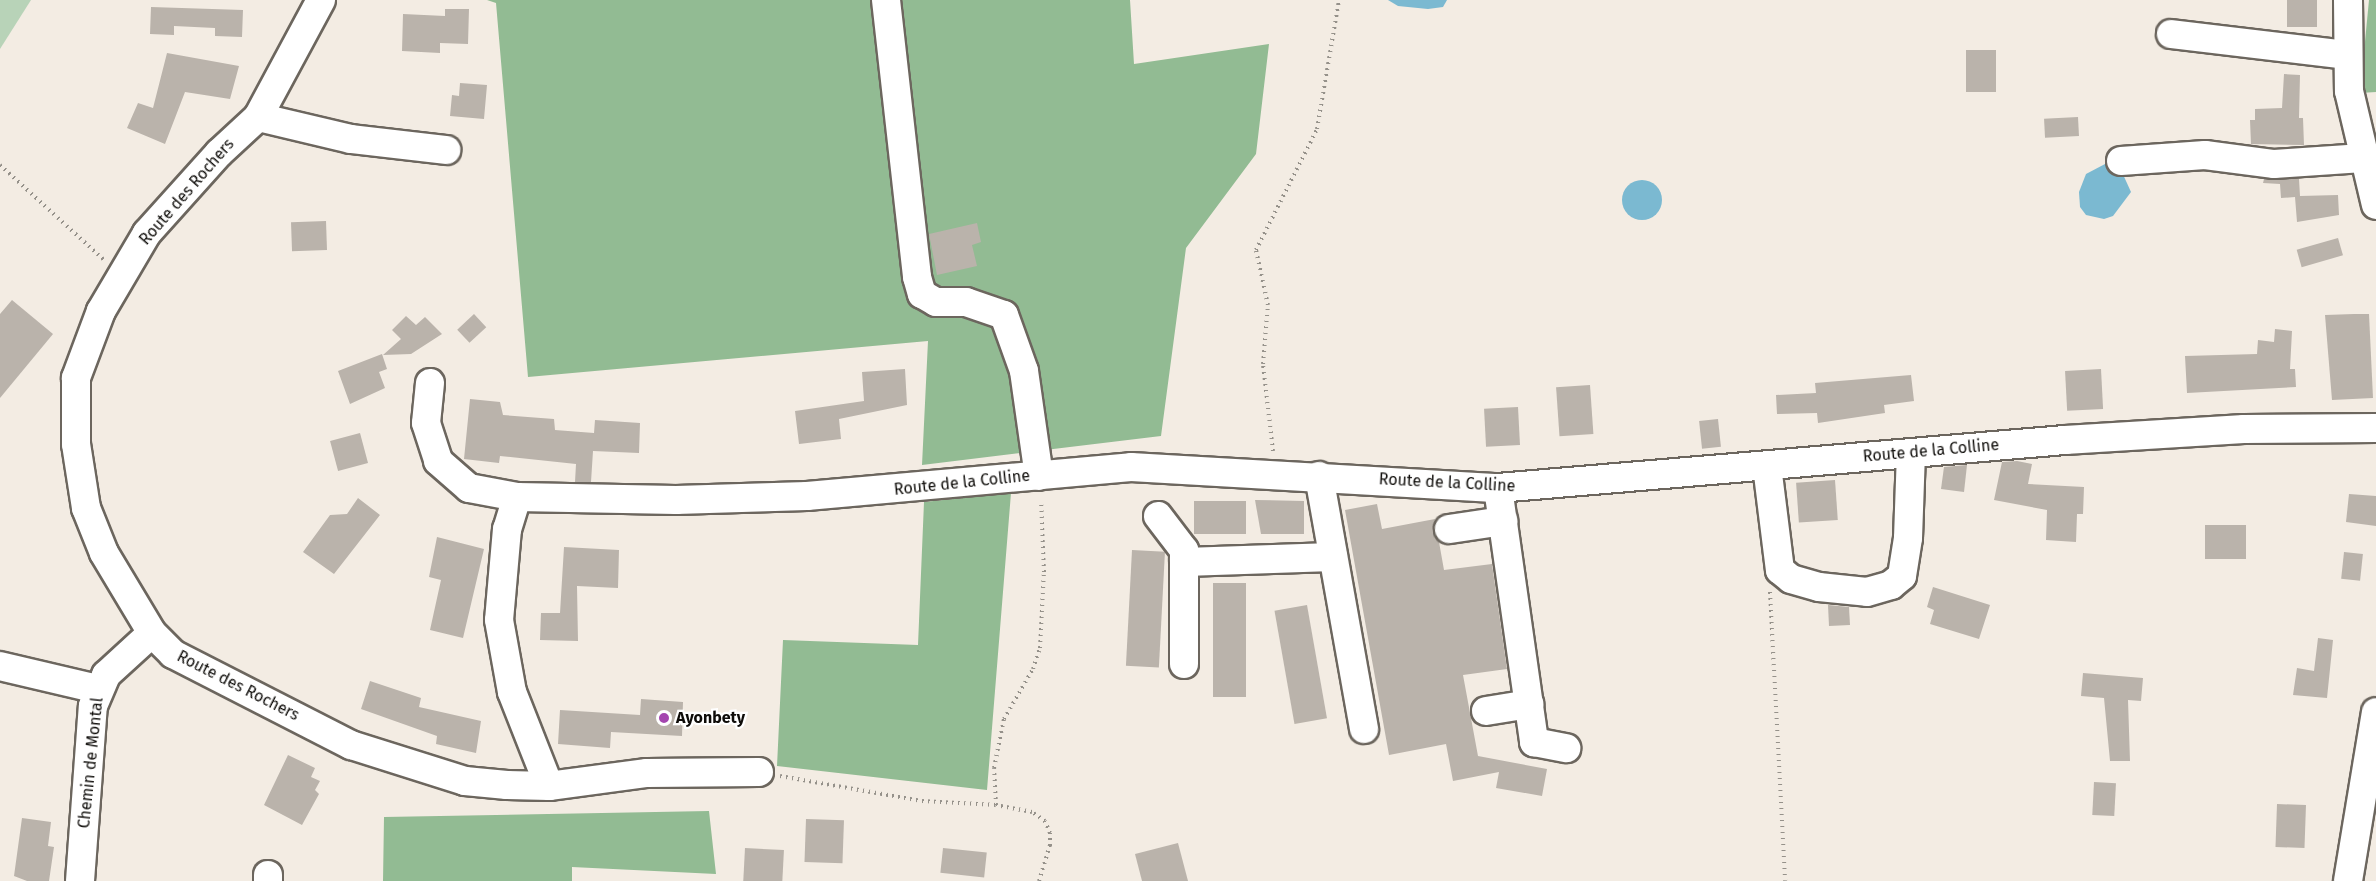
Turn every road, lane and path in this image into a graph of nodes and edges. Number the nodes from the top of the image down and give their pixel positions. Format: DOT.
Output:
graph roads {
  1 [pos="321,0"];
  2 [pos="886,0"];
  3 [pos="1339,0"];
  4 [pos="2348,0"];
  5 [pos="2171,34"];
  6 [pos="2347,55"];
  7 [pos="258,117"];
  8 [pos="446,150"];
  9 [pos="2363,158"];
  10 [pos="2121,161"];
  11 [pos="0,165"];
  12 [pos="2376,205"];
  13 [pos="122,276"];
  14 [pos="430,383"];
  15 [pos="2376,428"];
  16 [pos="1911,453"];
  17 [pos="1767,465"];
  18 [pos="1276,473"];
  19 [pos="1039,476"];
  20 [pos="1319,476"];
  21 [pos="1498,488"];
  22 [pos="517,497"];
  23 [pos="1158,516"];
  24 [pos="1503,521"];
  25 [pos="1449,529"];
  26 [pos="1333,557"];
  27 [pos="1184,562"];
  28 [pos="1769,584"];
  29 [pos="152,633"];
  30 [pos="1184,664"];
  31 [pos="0,666"];
  32 [pos="98,689"];
  33 [pos="1528,704"];
  34 [pos="1485,711"];
  35 [pos="2376,712"];
  36 [pos="1364,729"];
  37 [pos="1566,748"];
  38 [pos="759,772"];
  39 [pos="549,786"];
  40 [pos="996,805"];
  41 [pos="80,881"];
  42 [pos="1039,881"];
  43 [pos="1785,881"];
  44 [pos="2348,881"];
  1 -- 7 [label="street, Route des Rochers"];
  2 -- 19 [label="street"];
  3 -- 18 [label="path"];
  4 -- 6 [label="street"];
  5 -- 6 [label="street"];
  6 -- 9 [label="street"];
  7 -- 8 [label="street"];
  7 -- 13 [label="street, Route des Rochers"];
  9 -- 10 [label="street"];
  9 -- 12 [label="street"];
  11 -- 13 [label="path"];
  13 -- 29 [label="street, Route des Rochers"];
  14 -- 22 [label="street, Route de la Colline"];
  15 -- 16 [label="street, Route de la Colline"];
  16 -- 17 [label="street, Route de la Colline"];
  16 -- 17 [label="street"];
  17 -- 21 [label="street, Route de la Colline"];
  18 -- 19 [label="street, Route de la Colline"];
  18 -- 20 [label="street, Route de la Colline"];
  19 -- 22 [label="street, Route de la Colline"];
  19 -- 40 [label="path"];
  20 -- 21 [label="street, Route de la Colline"];
  20 -- 26 [label="street"];
  21 -- 24 [label="street"];
  22 -- 39 [label="street"];
  23 -- 27 [label="street"];
  24 -- 25 [label="street"];
  24 -- 33 [label="street"];
  26 -- 27 [label="street"];
  26 -- 36 [label="street"];
  27 -- 30 [label="street"];
  28 -- 43 [label="path"];
  29 -- 32 [label="street, Chemin de Montal"];
  29 -- 39 [label="street, Route des Rochers"];
  31 -- 32 [label="street"];
  32 -- 41 [label="street, Chemin de Montal"];
  33 -- 34 [label="street"];
  33 -- 37 [label="street"];
  35 -- 44 [label="street"];
  38 -- 39 [label="street, Route des Rochers"];
  38 -- 40 [label="path"];
  40 -- 42 [label="path"];
}
